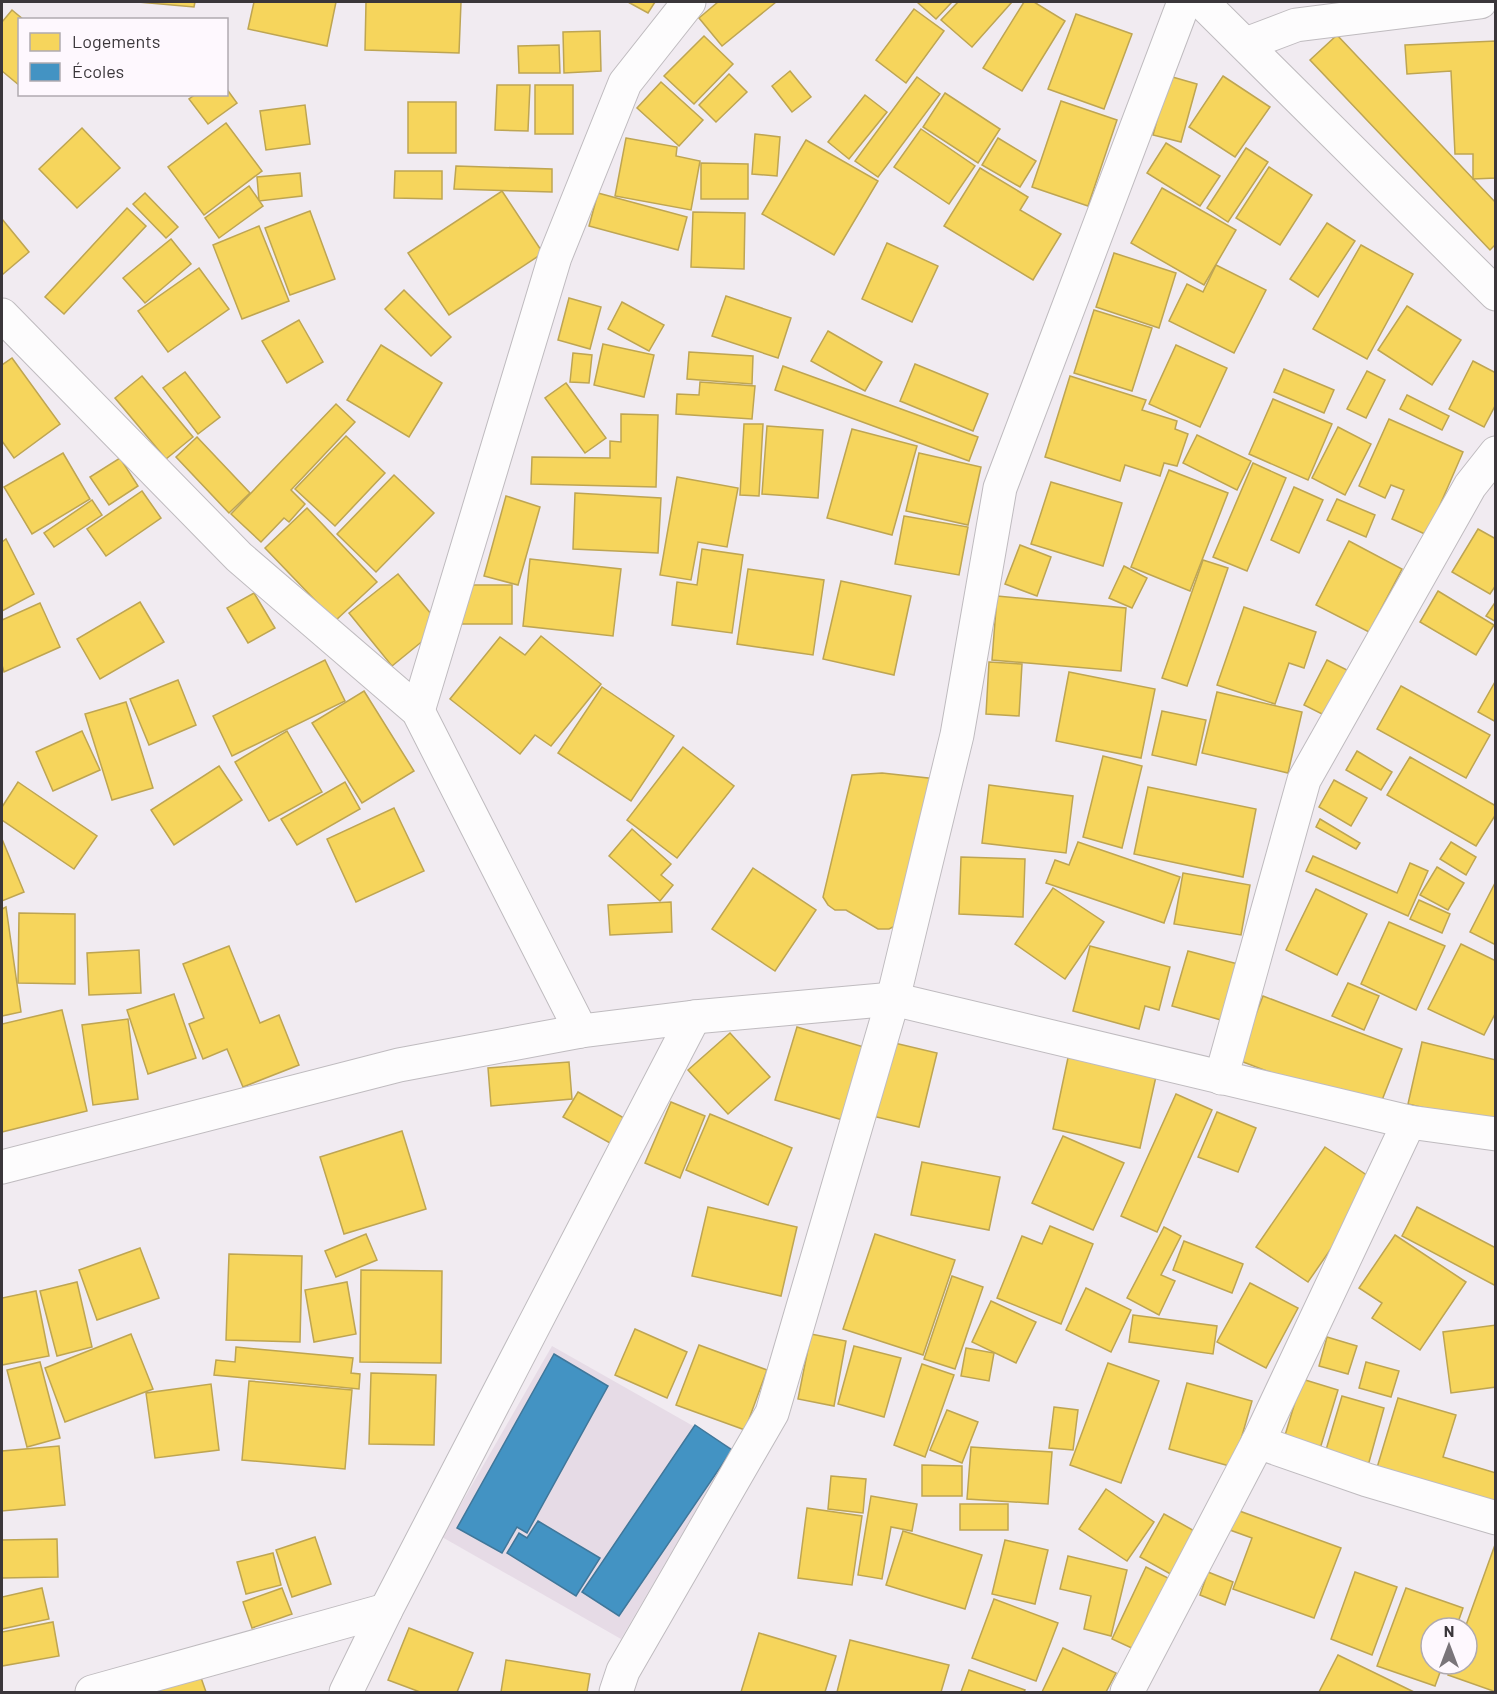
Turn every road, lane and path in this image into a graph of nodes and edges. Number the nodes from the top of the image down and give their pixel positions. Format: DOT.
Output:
graph roads {
  1 [pos="689,2"];
  2 [pos="1184,2"];
  3 [pos="1202,2"];
  4 [pos="1480,2"];
  5 [pos="1246,44"];
  6 [pos="1496,294"];
  7 [pos="2,315"];
  8 [pos="1496,453"];
  9 [pos="418,711"];
  10 [pos="893,999"];
  11 [pos="694,1017"];
  12 [pos="581,1031"];
  13 [pos="1221,1078"];
  14 [pos="1409,1122"];
  15 [pos="1496,1134"];
  16 [pos="2,1167"];
  17 [pos="1258,1442"];
  18 [pos="1496,1518"];
  19 [pos="386,1610"];
  20 [pos="92,1692"];
  21 [pos="346,1692"];
  22 [pos="616,1692"];
  23 [pos="1127,1692"];
  1 -- 9 [label="street"];
  2 -- 10 [label="street"];
  3 -- 5 [label="street"];
  4 -- 5 [label="street"];
  5 -- 6 [label="street"];
  7 -- 9 [label="street"];
  8 -- 13 [label="street"];
  9 -- 12 [label="street"];
  10 -- 11 [label="street"];
  10 -- 13 [label="street"];
  10 -- 22 [label="street"];
  11 -- 12 [label="street"];
  11 -- 19 [label="street"];
  12 -- 16 [label="street"];
  13 -- 14 [label="street"];
  14 -- 15 [label="street"];
  14 -- 17 [label="street"];
  17 -- 18 [label="street"];
  17 -- 23 [label="street"];
  19 -- 20 [label="street"];
  19 -- 21 [label="street"];
}
